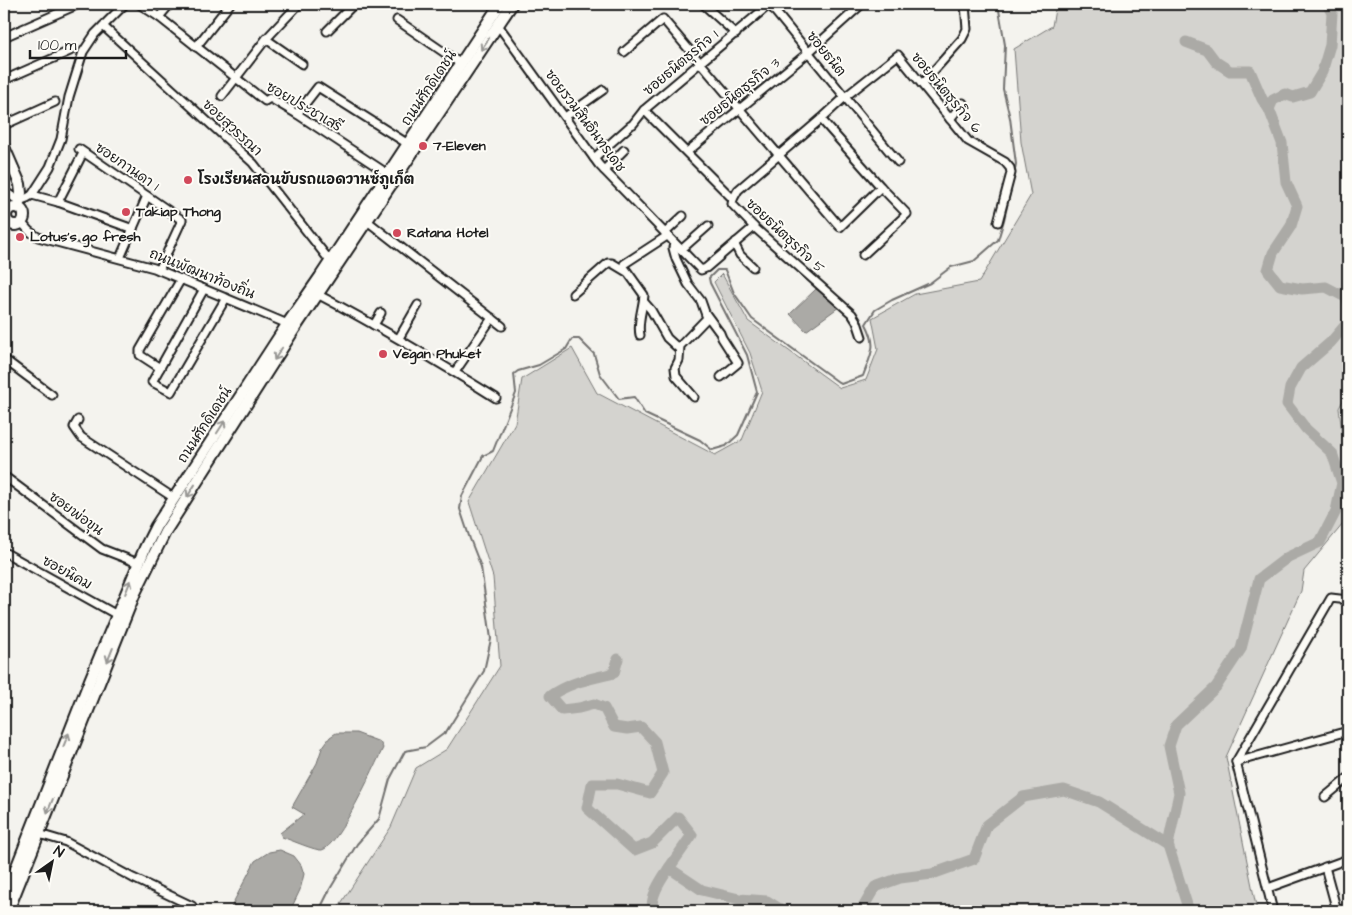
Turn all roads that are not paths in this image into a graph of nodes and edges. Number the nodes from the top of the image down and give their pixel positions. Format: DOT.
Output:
graph roads {
  1 [pos="79,4"];
  2 [pos="125,4"];
  3 [pos="139,4"];
  4 [pos="170,4"];
  5 [pos="230,4"];
  6 [pos="299,4"];
  7 [pos="354,4"];
  8 [pos="500,4"];
  9 [pos="512,4"];
  10 [pos="703,4"];
  11 [pos="770,4"];
  12 [pos="862,4"];
  13 [pos="965,4"];
  14 [pos="159,17"];
  15 [pos="397,20"];
  16 [pos="498,24"];
  17 [pos="103,26"];
  18 [pos="327,31"];
  19 [pos="736,34"];
  20 [pos="4,36"];
  21 [pos="266,39"];
  22 [pos="196,47"];
  23 [pos="70,51"];
  24 [pos="624,52"];
  25 [pos="809,52"];
  26 [pos="700,62"];
  27 [pos="302,64"];
  28 [pos="461,64"];
  29 [pos="236,77"];
  30 [pos="4,80"];
  31 [pos="922,84"];
  32 [pos="604,90"];
  33 [pos="222,96"];
  34 [pos="845,97"];
  35 [pos="55,102"];
  36 [pos="963,102"];
  37 [pos="739,108"];
  38 [pos="644,110"];
  39 [pos="297,114"];
  40 [pos="565,117"];
  41 [pos="821,118"];
  42 [pos="950,119"];
  43 [pos="4,125"];
  44 [pos="408,144"];
  45 [pos="4,147"];
  46 [pos="624,150"];
  47 [pos="686,152"];
  48 [pos="779,155"];
  49 [pos="594,158"];
  50 [pos="898,162"];
  51 [pos="604,170"];
  52 [pos="388,174"];
  53 [pos="881,187"];
  54 [pos="4,191"];
  55 [pos="32,194"];
  56 [pos="147,196"];
  57 [pos="733,198"];
  58 [pos="58,202"];
  59 [pos="19,204"];
  60 [pos="684,216"];
  61 [pos="5,220"];
  62 [pos="366,220"];
  63 [pos="998,222"];
  64 [pos="22,223"];
  65 [pos="708,226"];
  66 [pos="754,227"];
  67 [pos="133,228"];
  68 [pos="666,234"];
  69 [pos="347,242"];
  70 [pos="736,242"];
  71 [pos="674,243"];
  72 [pos="681,250"];
  73 [pos="863,255"];
  74 [pos="120,258"];
  75 [pos="330,261"];
  76 [pos="753,267"];
  77 [pos="159,270"];
  78 [pos="628,273"];
  79 [pos="181,279"];
  80 [pos="204,289"];
  81 [pos="317,294"];
  82 [pos="573,294"];
  83 [pos="226,298"];
  84 [pos="644,302"];
  85 [pos="418,305"];
  86 [pos="381,313"];
  87 [pos="706,314"];
  88 [pos="492,318"];
  89 [pos="374,325"];
  90 [pos="291,326"];
  91 [pos="502,326"];
  92 [pos="640,335"];
  93 [pos="862,337"];
  94 [pos="399,338"];
  95 [pos="679,349"];
  96 [pos="4,359"];
  97 [pos="160,368"];
  98 [pos="456,372"];
  99 [pos="722,377"];
  100 [pos="52,395"];
  101 [pos="694,397"];
  102 [pos="496,398"];
  103 [pos="78,420"];
  104 [pos="4,476"];
  105 [pos="174,498"];
  106 [pos="4,552"];
  107 [pos="138,563"];
  108 [pos="1348,600"];
  109 [pos="117,615"];
  110 [pos="1348,731"];
  111 [pos="1236,762"];
  112 [pos="1348,778"];
  113 [pos="1325,797"];
  114 [pos="39,834"];
  115 [pos="1348,859"];
  116 [pos="1325,868"];
  117 [pos="1268,888"];
  118 [pos="4,900"];
  119 [pos="192,906"];
  120 [pos="8,911"];
  121 [pos="1273,911"];
  122 [pos="1337,911"];
  1 -- 20 [label="street"];
  2 -- 17 [label="street"];
  3 -- 14 [label="street, ซอยประชาเสรี"];
  4 -- 14 [label="street"];
  5 -- 22 [label="street"];
  6 -- 21 [label="street"];
  7 -- 18 [label="street"];
  8 -- 28 [label="main road, ถนนศักดิเดชน์"];
  9 -- 16 [label="main road, ถนนศักดิเดชน์"];
  10 -- 19 [label="street"];
  11 -- 19 [label="street, ซอยธนิตธุรกิจ 1"];
  11 -- 25 [label="street, ซอยธนิต"];
  12 -- 25 [label="street, ซอยธนิตธุรกิจ 3"];
  13 -- 31 [label="street"];
  14 -- 22 [label="street, ซอยประชาเสรี"];
  15 -- 28 [label="street"];
  16 -- 40 [label="street, ซอยรวมสินอินทรเดช"];
  16 -- 62 [label="main road, ถนนศักดิเดชน์, one-way"];
  17 -- 55 [label="street"];
  17 -- 75 [label="street, ซอยสุวรรณา"];
  19 -- 26 [label="street, ซอยธนิตธุรกิจ 1"];
  21 -- 27 [label="street"];
  21 -- 29 [label="street"];
  22 -- 29 [label="street, ซอยประชาเสรี"];
  23 -- 30 [label="street"];
  24 -- 26 [label="street"];
  25 -- 34 [label="street, ซอยธนิต"];
  25 -- 37 [label="street, ซอยธนิตธุรกิจ 3"];
  26 -- 37 [label="street"];
  26 -- 38 [label="street, ซอยธนิตธุรกิจ 1"];
  28 -- 44 [label="main road, ถนนศักดิเดชน์"];
  29 -- 33 [label="street"];
  29 -- 39 [label="street, ซอยประชาเสรี"];
  31 -- 34 [label="street, ซอยธนิตธุรกิจ 6"];
  31 -- 42 [label="street, ซอยธนิตธุรกิจ 6"];
  32 -- 40 [label="street"];
  34 -- 41 [label="street, ซอยธนิตธุรกิจ 5"];
  34 -- 50 [label="street, ซอยธนิต"];
  35 -- 43 [label="street"];
  36 -- 42 [label="street"];
  37 -- 47 [label="street, ซอยธนิตธุรกิจ 3"];
  37 -- 48 [label="street"];
  38 -- 47 [label="street"];
  38 -- 49 [label="street, ซอยธนิตธุรกิจ 1"];
  39 -- 44 [label="street"];
  39 -- 52 [label="street, ซอยประชาเสรี"];
  40 -- 49 [label="street, ซอยรวมสินอินทรเดช"];
  41 -- 48 [label="street, ซอยธนิตธุรกิจ 5"];
  41 -- 53 [label="street"];
  42 -- 63 [label="street, ซอยธนิตธุรกิจ 6"];
  44 -- 52 [label="main road, ถนนศักดิเดชน์"];
  45 -- 59 [label="main road"];
  46 -- 51 [label="street"];
  47 -- 57 [label="street"];
  48 -- 53 [label="street"];
  48 -- 57 [label="street, ซอยธนิตธุรกิจ 5"];
  49 -- 51 [label="street, ซอยรวมสินอินทรเดช"];
  51 -- 68 [label="street, ซอยรวมสินอินทรเดช"];
  52 -- 69 [label="main road, ถนนศักดิเดชน์"];
  53 -- 73 [label="street"];
  54 -- 59 [label="street"];
  55 -- 58 [label="street"];
  55 -- 59 [label="street"];
  56 -- 58 [label="street, ซอยกานดา 1"];
  56 -- 67 [label="street"];
  56 -- 77 [label="street, ซอยกานดา 1"];
  57 -- 66 [label="street, ซอยธนิตธุรกิจ 5"];
  58 -- 67 [label="street"];
  59 -- 61 [label="main road"];
  59 -- 64 [label="main road"];
  60 -- 68 [label="street"];
  61 -- 64 [label="main road"];
  62 -- 69 [label="main road, ถนนศักดิเดชน์"];
  62 -- 88 [label="street"];
  64 -- 74 [label="street, ถนนพัฒนาท้องถิ่น"];
  65 -- 72 [label="street"];
  66 -- 70 [label="street"];
  66 -- 93 [label="street, ซอยธนิตธุรกิจ 5"];
  67 -- 74 [label="street"];
  68 -- 71 [label="street, ซอยรวมสินอินทรเดช"];
  68 -- 78 [label="street"];
  69 -- 75 [label="main road, ถนนศักดิเดชน์"];
  69 -- 81 [label="main road, ถนนศักดิเดชน์"];
  70 -- 72 [label="street, ซอยรวมสินอินทรเดช"];
  70 -- 76 [label="street"];
  71 -- 72 [label="street, ซอยรวมสินอินทรเดช"];
  71 -- 87 [label="street"];
  74 -- 77 [label="street, ถนนพัฒนาท้องถิ่น"];
  75 -- 90 [label="main road, ถนนศักดิเดชน์"];
  77 -- 79 [label="street, ถนนพัฒนาท้องถิ่น"];
  78 -- 82 [label="street"];
  78 -- 84 [label="street"];
  79 -- 80 [label="street, ถนนพัฒนาท้องถิ่น"];
  79 -- 97 [label="street"];
  80 -- 83 [label="street, ถนนพัฒนาท้องถิ่น"];
  80 -- 97 [label="street"];
  81 -- 89 [label="street"];
  81 -- 90 [label="main road, ถนนศักดิเดชน์"];
  83 -- 90 [label="street, ถนนพัฒนาท้องถิ่น"];
  83 -- 97 [label="street"];
  84 -- 92 [label="street"];
  84 -- 95 [label="street"];
  85 -- 94 [label="street"];
  86 -- 89 [label="street"];
  87 -- 95 [label="street"];
  87 -- 99 [label="street"];
  88 -- 91 [label="street"];
  88 -- 98 [label="street"];
  89 -- 94 [label="street"];
  105 -- 90 [label="main road, ถนนศักดิเดชน์, one-way"];
  90 -- 114 [label="main road, ถนนศักดิเดชน์, one-way"];
  94 -- 98 [label="street"];
  95 -- 101 [label="street"];
  96 -- 100 [label="street"];
  98 -- 102 [label="street"];
  103 -- 105 [label="street"];
  104 -- 107 [label="street, ซอยพ่อขุน"];
  105 -- 107 [label="main road, ถนนศักดิเดชน์"];
  106 -- 109 [label="street, ซอยนิคม"];
  109 -- 107 [label="main road, ถนนศักดิเดชน์, one-way"];
  108 -- 111 [label="street"];
  118 -- 109 [label="main road, ถนนศักดิเดชน์, one-way"];
  110 -- 111 [label="street"];
  111 -- 117 [label="street"];
  112 -- 113 [label="street"];
  114 -- 119 [label="street"];
  114 -- 120 [label="main road, ถนนศักดิเดชน์"];
  115 -- 116 [label="street"];
  116 -- 117 [label="street"];
  116 -- 122 [label="street"];
  117 -- 121 [label="street"];
}
